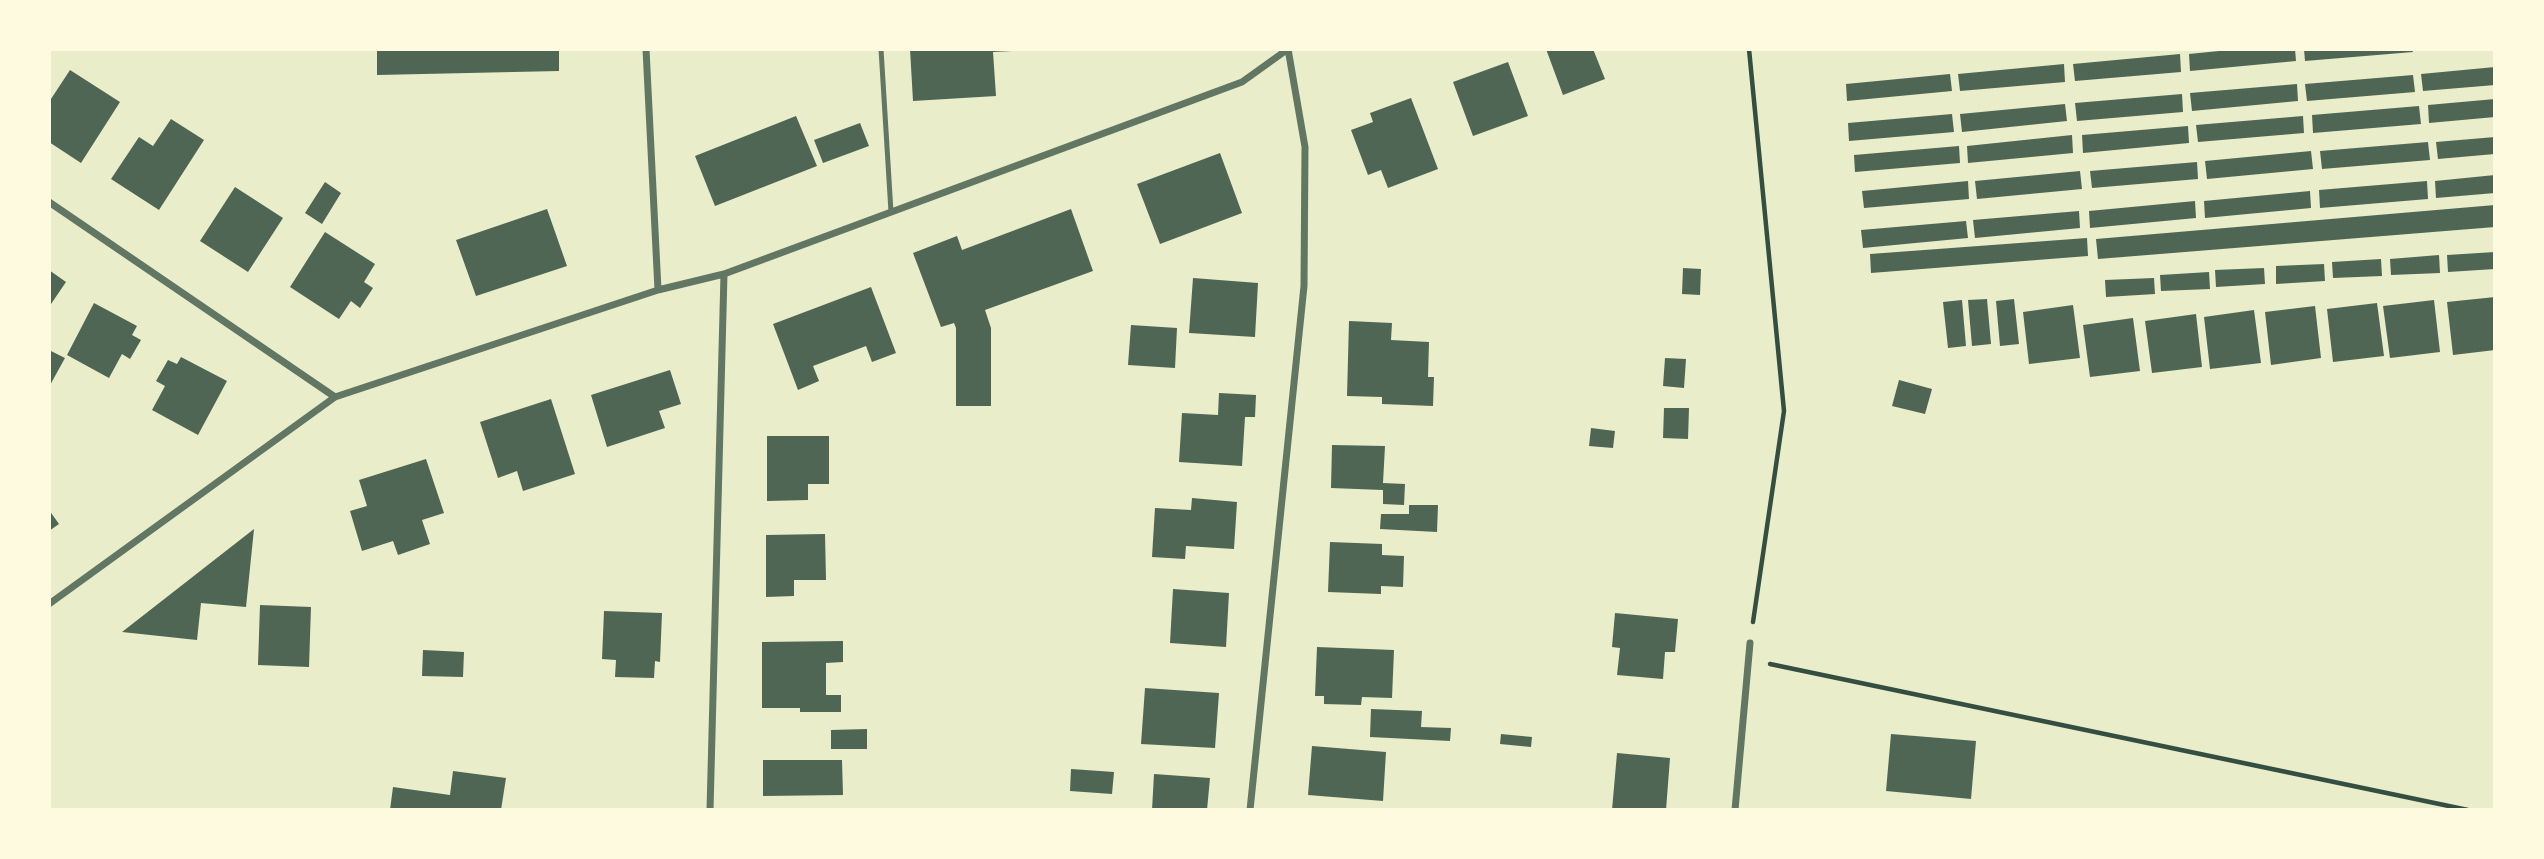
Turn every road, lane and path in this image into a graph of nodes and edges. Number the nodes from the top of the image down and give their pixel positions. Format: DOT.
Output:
graph roads {
  1 [pos="646,49"];
  2 [pos="881,49"];
  3 [pos="1288,49"];
  4 [pos="1749,49"];
  5 [pos="49,202"];
  6 [pos="891,212"];
  7 [pos="724,274"];
  8 [pos="658,290"];
  9 [pos="335,397"];
  10 [pos="49,604"];
  11 [pos="1750,643"];
  12 [pos="1748,659"];
  13 [pos="710,810"];
  14 [pos="1250,810"];
  15 [pos="1735,810"];
  16 [pos="2468,810"];
  1 -- 8 [label="street"];
  2 -- 6 [label="lane"];
  3 -- 6 [label="street"];
  3 -- 14 [label="street"];
  4 -- 11 [label="path"];
  5 -- 9 [label="street"];
  6 -- 7 [label="street"];
  7 -- 8 [label="street"];
  7 -- 13 [label="street"];
  8 -- 9 [label="street"];
  9 -- 10 [label="street"];
  11 -- 12 [label="street"];
  12 -- 15 [label="street"];
  12 -- 16 [label="path"];
}
